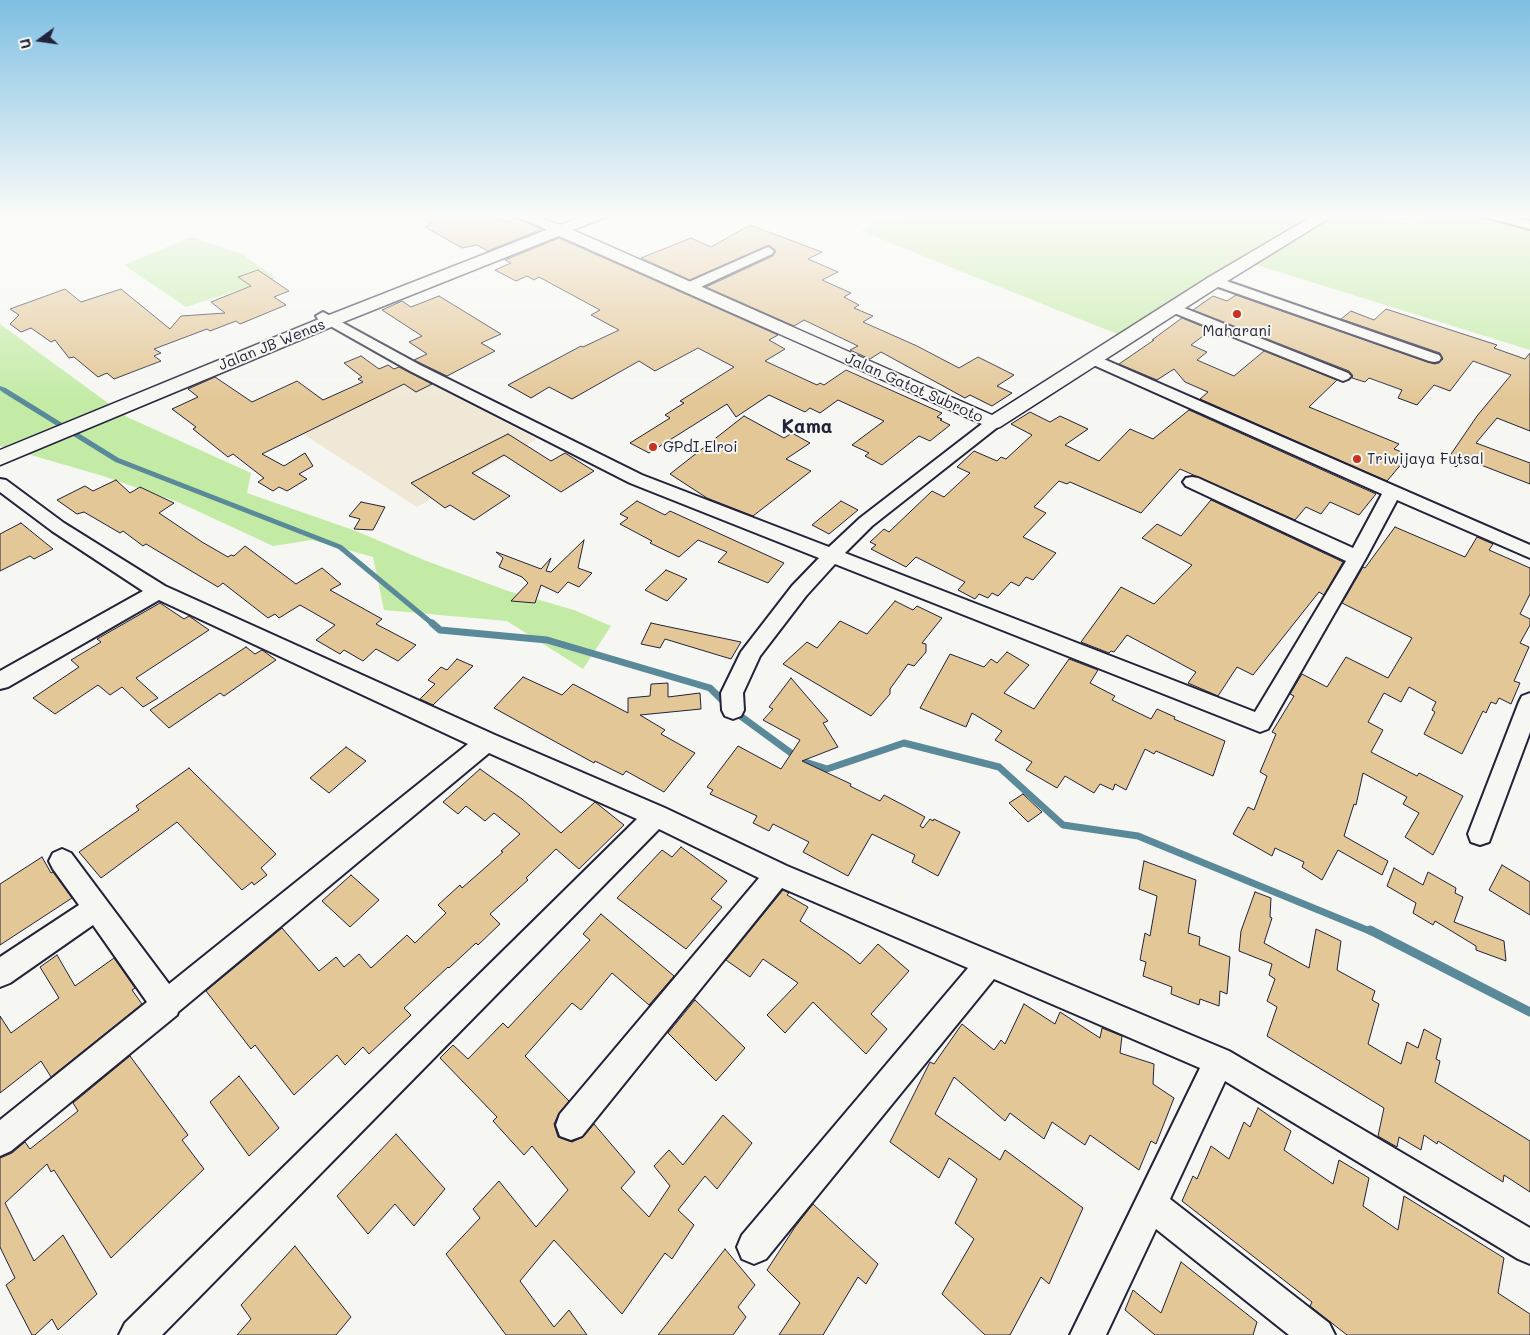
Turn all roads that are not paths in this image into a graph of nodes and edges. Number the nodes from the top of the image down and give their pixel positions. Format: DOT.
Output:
graph roads {
  1 [pos="433,276"];
  2 [pos="661,276"];
  3 [pos="713,276"];
  4 [pos="1223,276"];
  5 [pos="1215,281"];
  6 [pos="687,288"];
  7 [pos="1174,308"];
  8 [pos="326,318"];
  9 [pos="1434,358"];
  10 [pos="1094,360"];
  11 [pos="1343,376"];
  12 [pos="993,422"];
  13 [pos="58,429"];
  14 [pos="0,448"];
  15 [pos="0,458"];
  16 [pos="1192,482"];
  17 [pos="0,484"];
  18 [pos="1392,492"];
  19 [pos="1530,552"];
  20 [pos="831,556"];
  21 [pos="1357,558"];
  22 [pos="158,591"];
  23 [pos="0,680"];
  24 [pos="1530,702"];
  25 [pos="733,710"];
  26 [pos="487,742"];
  27 [pos="656,816"];
  28 [pos="1480,834"];
  29 [pos="62,861"];
  30 [pos="778,874"];
  31 [pos="95,909"];
  32 [pos="989,964"];
  33 [pos="0,973"];
  34 [pos="167,1006"];
  35 [pos="1220,1061"];
  36 [pos="571,1125"];
  37 [pos="0,1140"];
  38 [pos="1152,1206"];
  39 [pos="754,1247"];
  40 [pos="1530,1247"];
  41 [pos="137,1335"];
  42 [pos="1088,1335"];
  43 [pos="1317,1335"];
  1 -- 8 [label="street, Jalan JB Wenas"];
  2 -- 6 [label="street, Jalan Gatot Subroto"];
  3 -- 6 [label="street"];
  4 -- 5 [label="street, Jalan Gatot Subroto"];
  5 -- 7 [label="street, Jalan Gatot Subroto"];
  5 -- 9 [label="street"];
  6 -- 12 [label="street, Jalan Gatot Subroto"];
  7 -- 10 [label="street, Jalan Gatot Subroto"];
  7 -- 11 [label="street"];
  8 -- 13 [label="street, Jalan JB Wenas"];
  8 -- 20 [label="street"];
  10 -- 12 [label="street, Jalan Gatot Subroto"];
  10 -- 18 [label="street"];
  12 -- 20 [label="street"];
  13 -- 14 [label="street, Jalan JB Wenas"];
  13 -- 15 [label="street, Jalan JB Wenas"];
  16 -- 21 [label="street"];
  17 -- 22 [label="street"];
  18 -- 19 [label="street"];
  18 -- 21 [label="street"];
  20 -- 21 [label="street"];
  20 -- 25 [label="street"];
  22 -- 23 [label="street"];
  22 -- 26 [label="street"];
  24 -- 28 [label="street"];
  26 -- 27 [label="street"];
  26 -- 34 [label="street"];
  27 -- 30 [label="street"];
  27 -- 41 [label="street"];
  29 -- 31 [label="street"];
  30 -- 32 [label="street"];
  30 -- 36 [label="street"];
  31 -- 33 [label="street"];
  31 -- 34 [label="street"];
  32 -- 35 [label="street"];
  32 -- 39 [label="street"];
  34 -- 37 [label="street"];
  35 -- 38 [label="street"];
  35 -- 40 [label="street"];
  38 -- 42 [label="street"];
  38 -- 43 [label="street"];
}
